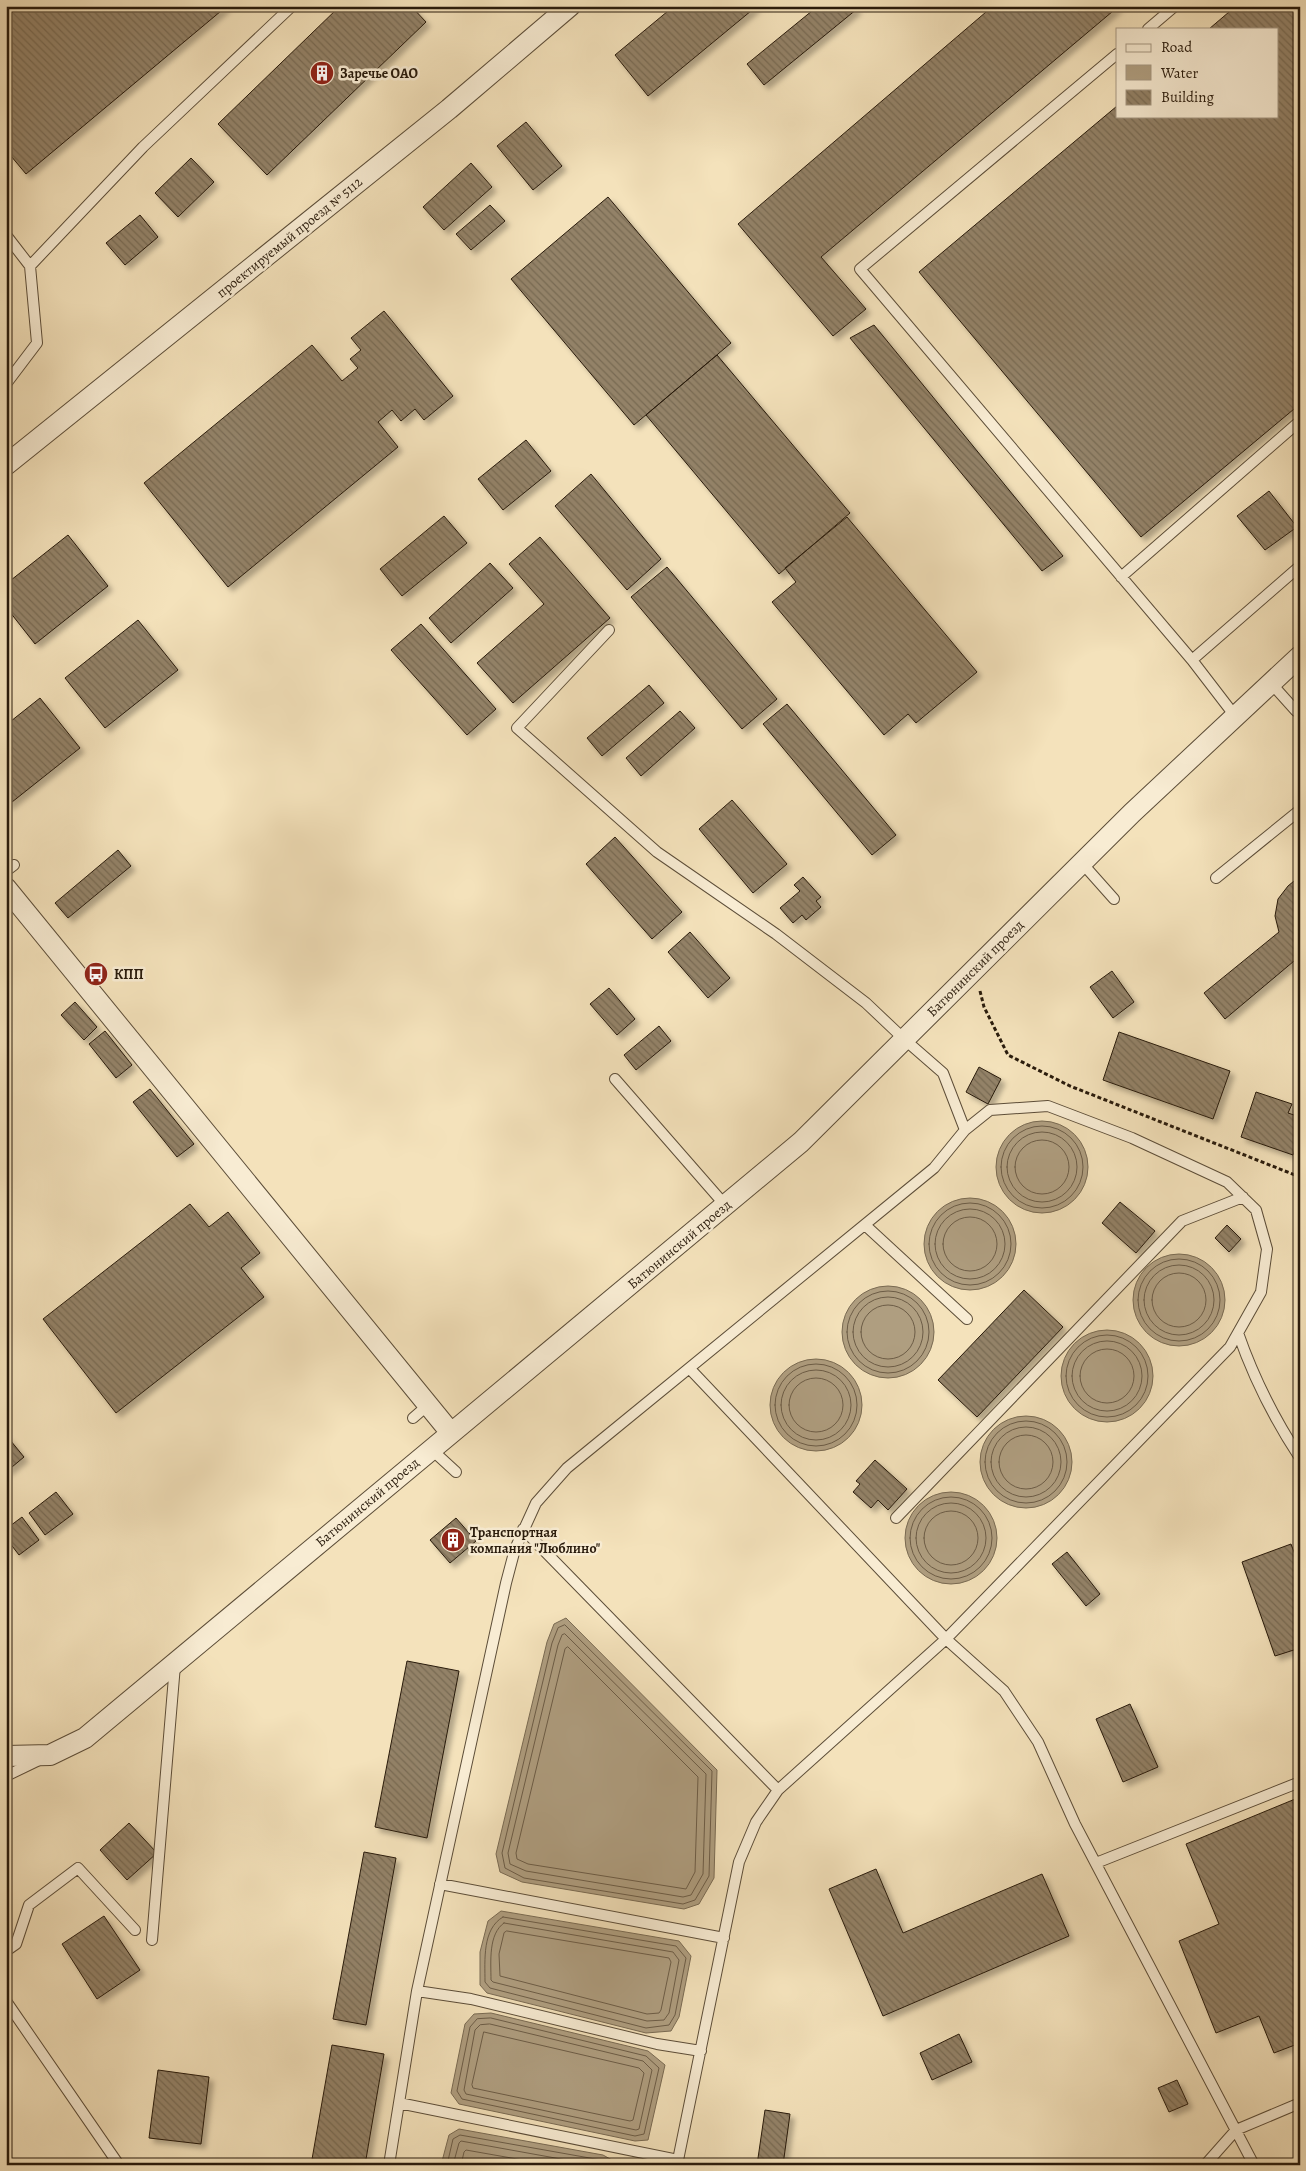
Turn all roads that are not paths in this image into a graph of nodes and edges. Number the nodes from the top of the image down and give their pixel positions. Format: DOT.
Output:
graph roads {
  1 [pos="292,6"];
  2 [pos="570,6"];
  3 [pos="1175,6"];
  4 [pos="1149,28"];
  5 [pos="1116,55"];
  6 [pos="6,235"];
  7 [pos="30,266"];
  8 [pos="6,384"];
  9 [pos="1300,421"];
  10 [pos="6,465"];
  11 [pos="1300,566"];
  12 [pos="1121,577"];
  13 [pos="609,630"];
  14 [pos="1300,656"];
  15 [pos="1192,660"];
  16 [pos="1271,682"];
  17 [pos="1296,711"];
  18 [pos="1236,716"];
  19 [pos="1300,810"];
  20 [pos="1082,863"];
  21 [pos="1216,878"];
  22 [pos="6,888"];
  23 [pos="1114,899"];
  24 [pos="904,1040"];
  25 [pos="615,1079"];
  26 [pos="965,1130"];
  27 [pos="1243,1197"];
  28 [pos="726,1205"];
  29 [pos="865,1225"];
  30 [pos="967,1319"];
  31 [pos="1238,1333"];
  32 [pos="690,1369"];
  33 [pos="451,1433"];
  34 [pos="431,1449"];
  35 [pos="1300,1458"];
  36 [pos="456,1472"];
  37 [pos="896,1518"];
  38 [pos="523,1530"];
  39 [pos="946,1639"];
  40 [pos="175,1662"];
  41 [pos="50,1755"];
  42 [pos="6,1756"];
  43 [pos="6,1764"];
  44 [pos="6,1776"];
  45 [pos="1300,1782"];
  46 [pos="778,1790"];
  47 [pos="1096,1863"];
  48 [pos="440,1884"];
  49 [pos="136,1930"];
  50 [pos="724,1938"];
  51 [pos="152,1940"];
  52 [pos="6,1951"];
  53 [pos="417,1991"];
  54 [pos="6,2001"];
  55 [pos="700,2051"];
  56 [pos="399,2103"];
  57 [pos="1300,2103"];
  58 [pos="1236,2130"];
  59 [pos="678,2162"];
  60 [pos="119,2165"];
  61 [pos="389,2165"];
  62 [pos="1205,2165"];
  63 [pos="1254,2165"];
  1 -- 7 [label="lane"];
  2 -- 10 [label="street, проектируемый проезд № 5112"];
  3 -- 4 [label="lane"];
  5 -- 12 [label="lane"];
  6 -- 7 [label="lane"];
  7 -- 8 [label="lane"];
  9 -- 12 [label="lane"];
  11 -- 15 [label="lane"];
  12 -- 15 [label="lane"];
  13 -- 24 [label="lane"];
  14 -- 16 [label="street, Батюнинский проезд"];
  15 -- 18 [label="lane"];
  16 -- 17 [label="lane"];
  16 -- 18 [label="street, Батюнинский проезд"];
  18 -- 20 [label="street, Батюнинский проезд"];
  19 -- 21 [label="lane"];
  20 -- 23 [label="lane"];
  20 -- 24 [label="street, Батюнинский проезд"];
  22 -- 33 [label="street"];
  24 -- 26 [label="lane"];
  24 -- 28 [label="street, Батюнинский проезд"];
  25 -- 28 [label="lane"];
  26 -- 27 [label="lane"];
  26 -- 29 [label="lane"];
  27 -- 31 [label="lane"];
  27 -- 37 [label="lane"];
  28 -- 33 [label="street, Батюнинский проезд"];
  29 -- 30 [label="lane"];
  29 -- 32 [label="lane"];
  31 -- 35 [label="lane"];
  31 -- 39 [label="lane"];
  32 -- 38 [label="lane"];
  32 -- 39 [label="lane"];
  33 -- 34 [label="street, Батюнинский проезд"];
  34 -- 36 [label="lane"];
  34 -- 40 [label="street, Батюнинский проезд"];
  38 -- 46 [label="lane"];
  38 -- 48 [label="lane"];
  39 -- 46 [label="lane"];
  39 -- 47 [label="lane"];
  40 -- 41 [label="street, Батюнинский проезд"];
  40 -- 51 [label="lane"];
  41 -- 42 [label="street, Батюнинский проезд"];
  41 -- 43 [label="lane"];
  41 -- 44 [label="lane"];
  45 -- 47 [label="lane"];
  46 -- 50 [label="lane"];
  47 -- 58 [label="lane"];
  48 -- 50 [label="lane"];
  48 -- 53 [label="lane"];
  49 -- 52 [label="lane"];
  50 -- 55 [label="lane"];
  53 -- 55 [label="lane"];
  53 -- 56 [label="lane"];
  54 -- 60 [label="lane"];
  55 -- 59 [label="lane"];
  56 -- 59 [label="lane"];
  56 -- 61 [label="lane"];
  57 -- 58 [label="lane"];
  58 -- 62 [label="lane"];
  58 -- 63 [label="lane"];
}
